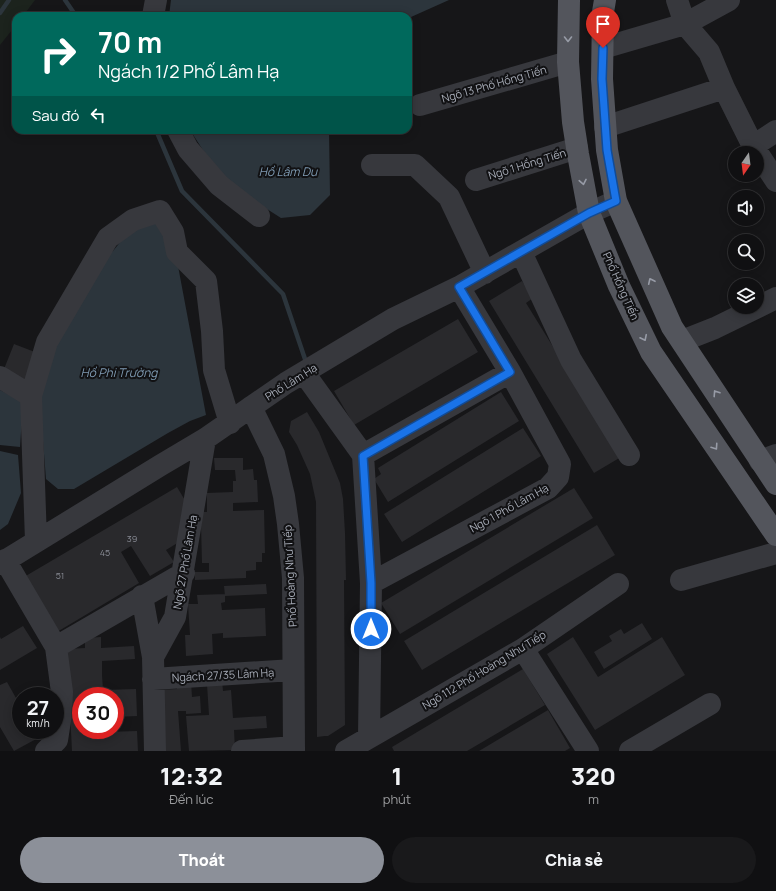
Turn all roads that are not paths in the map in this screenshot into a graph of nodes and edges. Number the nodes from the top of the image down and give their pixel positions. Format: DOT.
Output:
graph roads {
  1 [pos="156,0"];
  2 [pos="569,0"];
  3 [pos="605,0"];
  4 [pos="677,0"];
  5 [pos="729,0"];
  6 [pos="154,12"];
  7 [pos="685,24"];
  8 [pos="603,48"];
  9 [pos="568,62"];
  10 [pos="724,88"];
  11 [pos="420,105"];
  12 [pos="605,127"];
  13 [pos="776,131"];
  14 [pos="180,134"];
  15 [pos="753,146"];
  16 [pos="577,148"];
  17 [pos="764,163"];
  18 [pos="372,165"];
  19 [pos="476,180"];
  20 [pos="776,181"];
  21 [pos="616,201"];
  22 [pos="589,213"];
  23 [pos="259,216"];
  24 [pos="522,252"];
  25 [pos="485,272"];
  26 [pos="459,287"];
  27 [pos="776,298"];
  28 [pos="682,341"];
  29 [pos="510,372"];
  30 [pos="304,373"];
  31 [pos="0,377"];
  32 [pos="31,396"];
  33 [pos="251,407"];
  34 [pos="230,423"];
  35 [pos="205,439"];
  36 [pos="363,456"];
  37 [pos="629,456"];
  38 [pos="768,458"];
  39 [pos="776,484"];
  40 [pos="776,535"];
  41 [pos="36,541"];
  42 [pos="776,553"];
  43 [pos="2,562"];
  44 [pos="184,572"];
  45 [pos="681,580"];
  46 [pos="371,583"];
  47 [pos="618,584"];
  48 [pos="142,596"];
  49 [pos="56,647"];
  50 [pos="523,650"];
  51 [pos="153,657"];
  52 [pos="293,670"];
  53 [pos="153,679"];
  54 [pos="710,704"];
  55 [pos="369,737"];
  56 [pos="294,749"];
  57 [pos="46,751"];
  58 [pos="155,751"];
  59 [pos="242,751"];
  60 [pos="346,751"];
  61 [pos="588,751"];
  62 [pos="630,751"];
  1 -- 6 [label="street"];
  2 -- 9 [label="main road, Phố Hồng Tiến, one-way"];
  3 -- 8 [label="main road"];
  4 -- 7 [label="street"];
  5 -- 7 [label="street"];
  7 -- 8 [label="street"];
  7 -- 10 [label="street"];
  8 -- 12 [label="main road"];
  9 -- 11 [label="street, Ngõ 13 Phố Hồng Tiến"];
  9 -- 16 [label="main road, Phố Hồng Tiến"];
  10 -- 12 [label="street"];
  10 -- 15 [label="street"];
  12 -- 21 [label="main road"];
  13 -- 15 [label="street"];
  14 -- 23 [label="street"];
  16 -- 19 [label="street, Ngõ 1 Hồng Tiến"];
  16 -- 22 [label="main road, Phố Hồng Tiến, one-way"];
  17 -- 20 [label="street"];
  18 -- 25 [label="street"];
  21 -- 22 [label="street, Phố Lâm Hạ"];
  28 -- 21 [label="main road, one-way"];
  22 -- 24 [label="street, Phố Lâm Hạ"];
  22 -- 40 [label="main road, Phố Hồng Tiến, one-way"];
  24 -- 25 [label="street, Phố Lâm Hạ"];
  24 -- 37 [label="street"];
  25 -- 26 [label="street, Phố Lâm Hạ"];
  26 -- 29 [label="street, Ngõ 1 Phố Lâm Hạ"];
  26 -- 30 [label="street, Phố Lâm Hạ"];
  27 -- 28 [label="street"];
  38 -- 28 [label="main road, one-way"];
  29 -- 36 [label="street"];
  29 -- 46 [label="street, Ngõ 1 Phố Lâm Hạ"];
  30 -- 33 [label="street, Phố Lâm Hạ"];
  30 -- 36 [label="street"];
  31 -- 32 [label="street"];
  32 -- 34 [label="street"];
  32 -- 41 [label="street"];
  33 -- 34 [label="street, Phố Lâm Hạ"];
  33 -- 52 [label="street, Phố Hoàng Như Tiếp"];
  34 -- 35 [label="street, Phố Lâm Hạ"];
  35 -- 41 [label="street, Phố Lâm Hạ"];
  35 -- 44 [label="street, Ngõ 27 Phố Lâm Hạ"];
  36 -- 46 [label="street"];
  38 -- 39 [label="main road"];
  41 -- 43 [label="street, Phố Lâm Hạ"];
  42 -- 45 [label="street"];
  43 -- 49 [label="street"];
  44 -- 48 [label="street"];
  44 -- 51 [label="street, Ngõ 27 Phố Lâm Hạ"];
  46 -- 55 [label="street"];
  47 -- 50 [label="street, Ngõ 112 Phố Hoàng Như Tiếp"];
  48 -- 49 [label="street"];
  48 -- 51 [label="street"];
  49 -- 57 [label="street"];
  50 -- 55 [label="street, Ngõ 112 Phố Hoàng Như Tiếp"];
  50 -- 61 [label="street"];
  51 -- 53 [label="street, Ngõ 27 Phố Lâm Hạ"];
  52 -- 53 [label="street, Ngách 27/35 Lâm Hạ"];
  52 -- 56 [label="street, Phố Hoàng Như Tiếp"];
  53 -- 58 [label="street, Ngõ 27 Phố Lâm Hạ"];
  54 -- 62 [label="street"];
  55 -- 60 [label="street, Ngõ 112 Phố Hoàng Như Tiếp"];
  56 -- 59 [label="street"];
}
